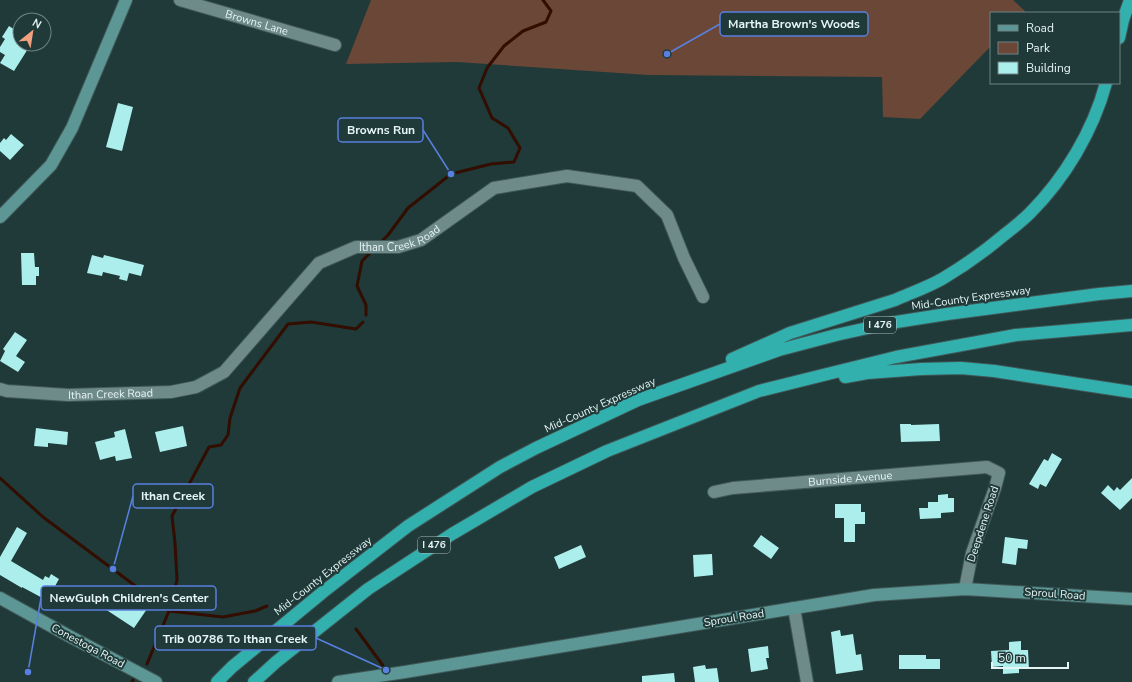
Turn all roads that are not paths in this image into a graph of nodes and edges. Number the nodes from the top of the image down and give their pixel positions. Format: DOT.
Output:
graph roads {
  1 [pos="126,0"];
  2 [pos="180,0"];
  3 [pos="1125,0"];
  4 [pos="1130,0"];
  5 [pos="1123,20"];
  6 [pos="1120,34"];
  7 [pos="335,45"];
  8 [pos="1106,84"];
  9 [pos="0,217"];
  10 [pos="1132,291"];
  11 [pos="703,297"];
  12 [pos="1132,325"];
  13 [pos="0,389"];
  14 [pos="759,391"];
  15 [pos="1132,392"];
  16 [pos="638,400"];
  17 [pos="987,467"];
  18 [pos="714,492"];
  19 [pos="965,589"];
  20 [pos="0,598"];
  21 [pos="1132,599"];
  22 [pos="794,608"];
  23 [pos="140,677"];
  24 [pos="156,682"];
  25 [pos="216,682"];
  26 [pos="254,682"];
  27 [pos="338,682"];
  28 [pos="807,682"];
  1 -- 9 [label="main road"];
  2 -- 7 [label="street, Browns Lane"];
  3 -- 5 [label="highway"];
  4 -- 5 [label="highway"];
  5 -- 6 [label="highway"];
  8 -- 16 [label="highway"];
  10 -- 16 [label="highway, Mid-County Expressway / I 476"];
  11 -- 13 [label="street, Ithan Creek Road"];
  12 -- 14 [label="highway, I 476"];
  14 -- 15 [label="highway"];
  14 -- 26 [label="highway, I 476"];
  16 -- 25 [label="highway, Mid-County Expressway / I 476"];
  17 -- 18 [label="street, Burnside Avenue"];
  17 -- 19 [label="street, Deepdene Road"];
  19 -- 21 [label="main road, Sproul Road"];
  19 -- 22 [label="main road, Sproul Road"];
  20 -- 23 [label="main road, Conestoga Road"];
  22 -- 27 [label="main road, Sproul Road"];
  22 -- 28 [label="street"];
  23 -- 24 [label="main road, Conestoga Road"];
}
